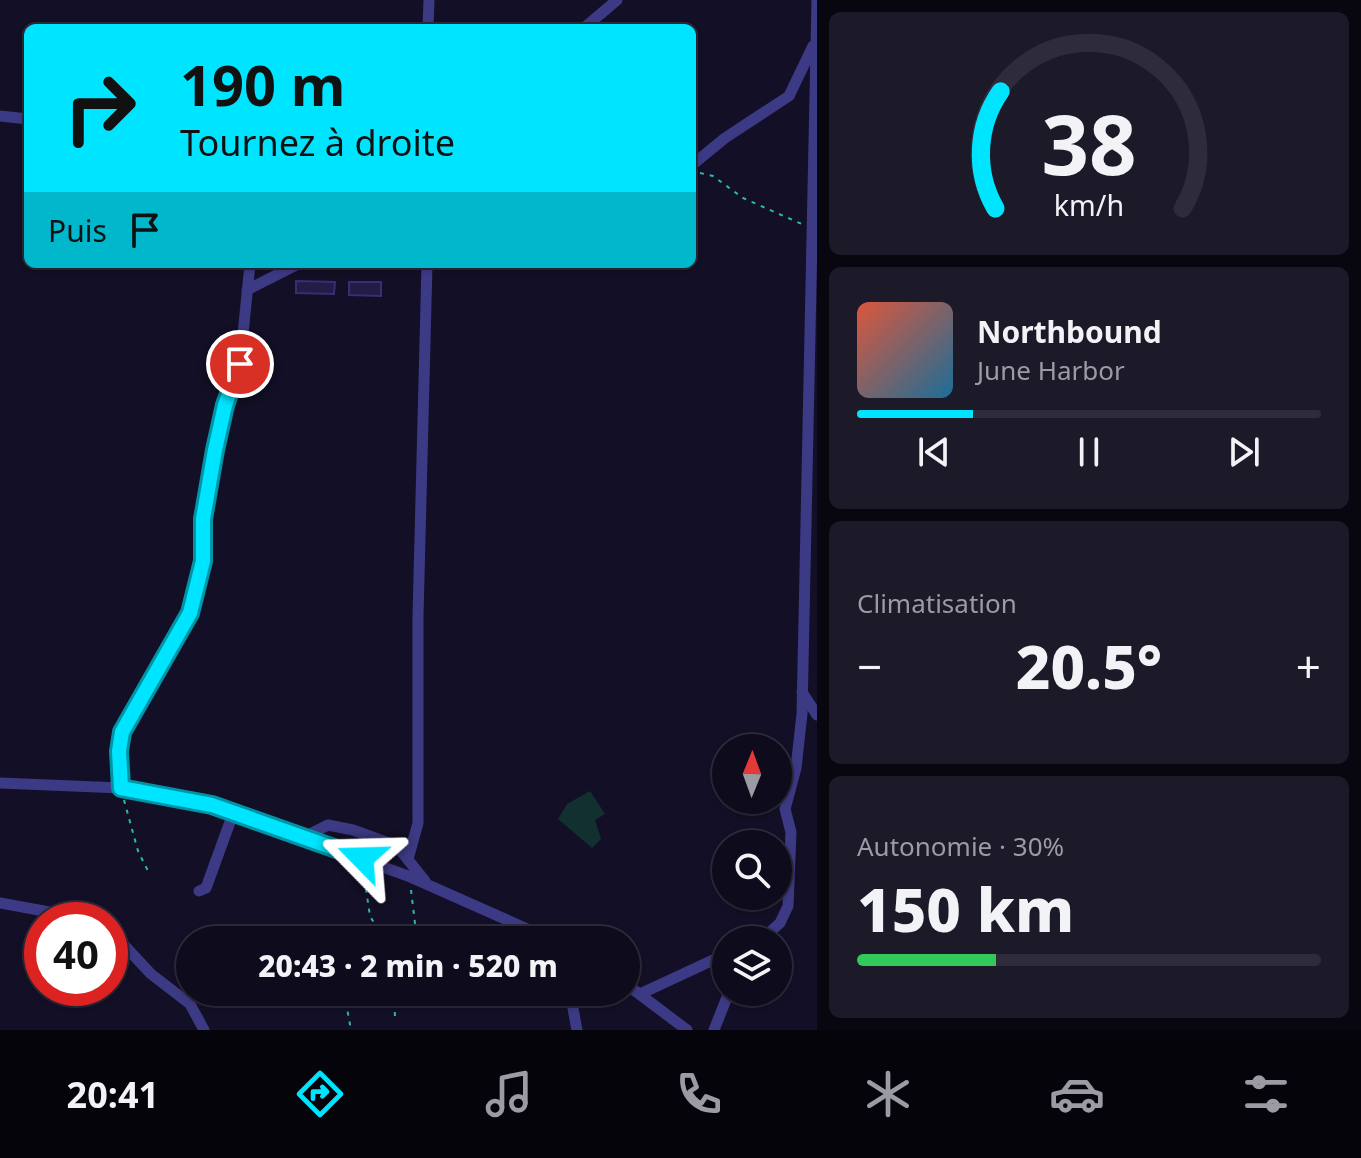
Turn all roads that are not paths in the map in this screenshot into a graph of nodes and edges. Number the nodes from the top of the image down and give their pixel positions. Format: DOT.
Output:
graph roads {
  1 [pos="429,0"];
  2 [pos="617,0"];
  3 [pos="817,0"];
  4 [pos="428,24"];
  5 [pos="589,24"];
  6 [pos="816,38"];
  7 [pos="0,116"];
  8 [pos="24,119"];
  9 [pos="696,162"];
  10 [pos="813,220"];
  11 [pos="250,268"];
  12 [pos="290,268"];
  13 [pos="427,268"];
  14 [pos="247,290"];
  15 [pos="812,419"];
  16 [pos="802,632"];
  17 [pos="817,633"];
  18 [pos="802,692"];
  19 [pos="817,715"];
  20 [pos="0,783"];
  21 [pos="121,788"];
  22 [pos="234,811"];
  23 [pos="306,836"];
  24 [pos="408,859"];
  25 [pos="428,884"];
  26 [pos="199,891"];
  27 [pos="0,903"];
  28 [pos="24,907"];
  29 [pos="521,926"];
  30 [pos="777,926"];
  31 [pos="128,949"];
  32 [pos="712,961"];
  33 [pos="640,994"];
  34 [pos="573,1006"];
  35 [pos="723,1006"];
  36 [pos="204,1030"];
  37 [pos="577,1030"];
  38 [pos="687,1030"];
  39 [pos="714,1030"];
  1 -- 4 [label="street"];
  2 -- 5 [label="street"];
  3 -- 6 [label="street"];
  6 -- 9 [label="street"];
  6 -- 10 [label="street"];
  7 -- 8 [label="street"];
  10 -- 15 [label="street"];
  11 -- 14 [label="street"];
  12 -- 14 [label="street"];
  13 -- 24 [label="street"];
  14 -- 21 [label="street"];
  15 -- 16 [label="street"];
  16 -- 17 [label="street"];
  16 -- 18 [label="street"];
  18 -- 19 [label="street"];
  18 -- 30 [label="street"];
  20 -- 21 [label="street"];
  21 -- 22 [label="street"];
  22 -- 23 [label="street"];
  22 -- 26 [label="street"];
  23 -- 24 [label="street"];
  23 -- 25 [label="street"];
  24 -- 25 [label="street"];
  25 -- 29 [label="street"];
  27 -- 28 [label="street"];
  31 -- 36 [label="street"];
  32 -- 33 [label="street"];
  33 -- 38 [label="street"];
  34 -- 37 [label="street"];
  35 -- 39 [label="street"];
}
